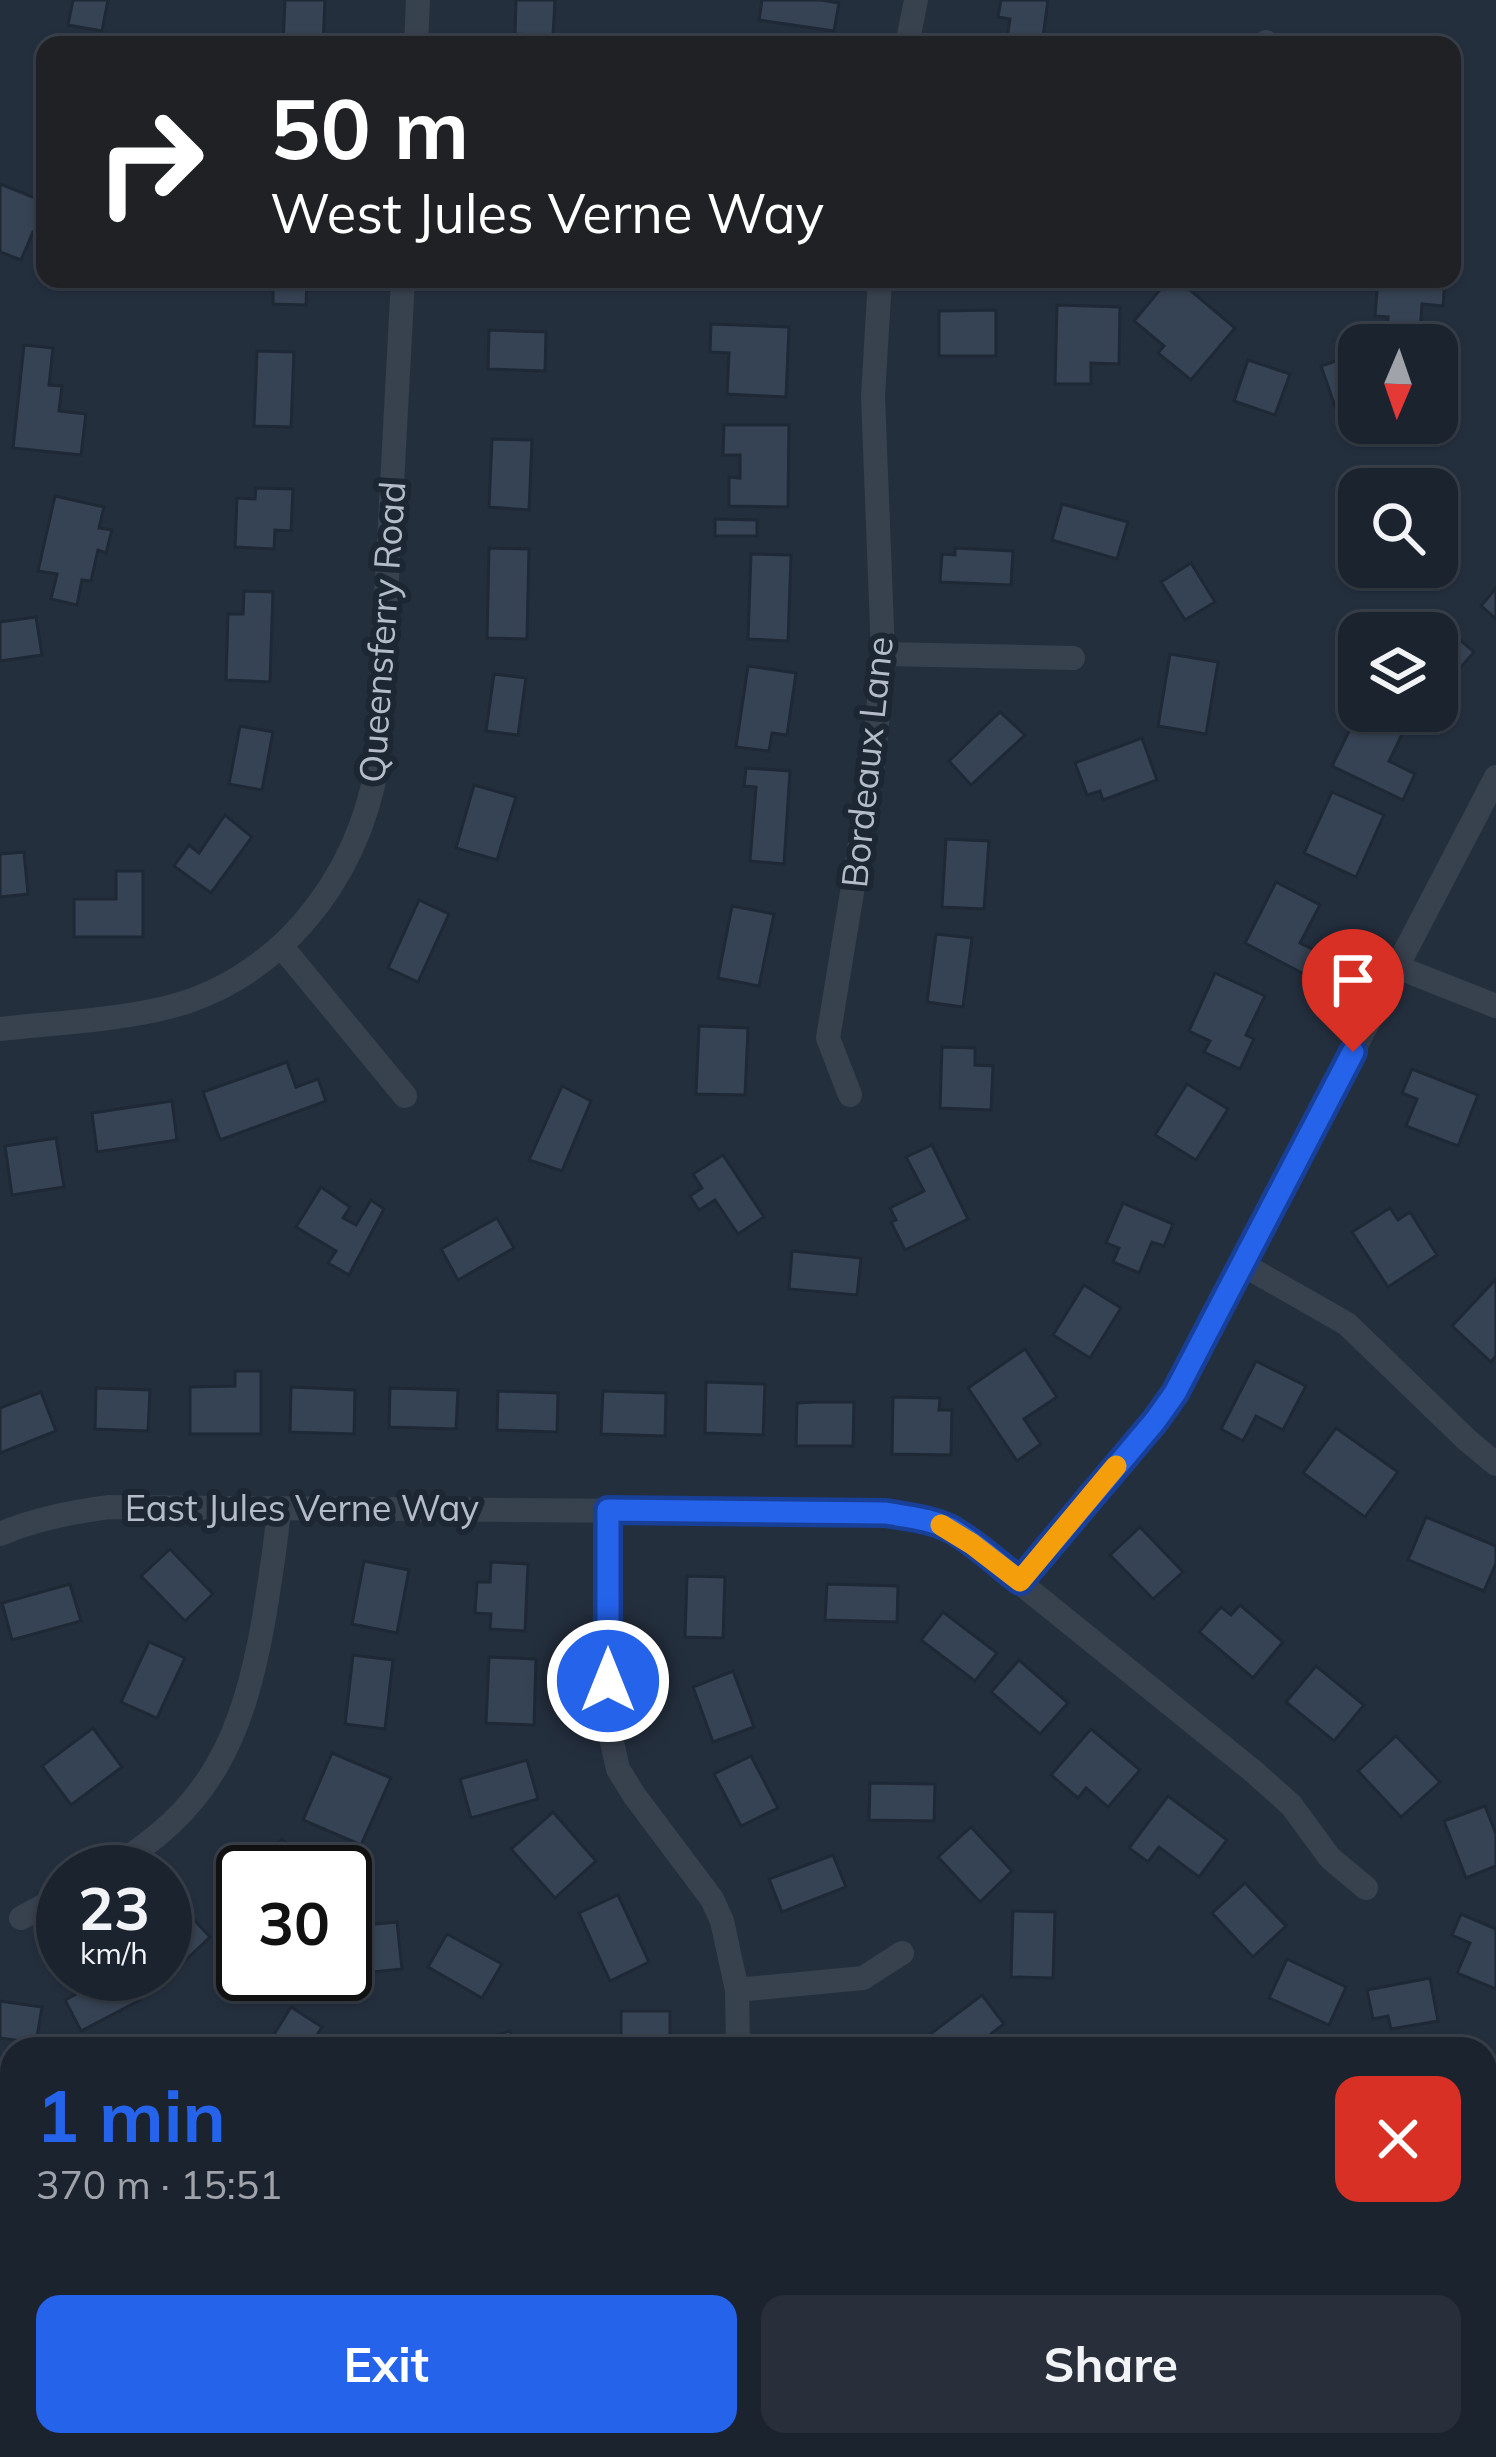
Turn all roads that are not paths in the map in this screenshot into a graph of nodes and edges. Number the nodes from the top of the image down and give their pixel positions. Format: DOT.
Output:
graph roads {
  1 [pos="418,0"];
  2 [pos="916,0"];
  3 [pos="416,36"];
  4 [pos="909,36"];
  5 [pos="404,288"];
  6 [pos="879,288"];
  7 [pos="883,654"];
  8 [pos="1073,658"];
  9 [pos="1496,777"];
  10 [pos="281,947"];
  11 [pos="1397,967"];
  12 [pos="1496,1006"];
  13 [pos="0,1029"];
  14 [pos="850,1095"];
  15 [pos="405,1096"];
  16 [pos="1242,1264"];
  17 [pos="1496,1464"];
  18 [pos="279,1508"];
  19 [pos="608,1510"];
  20 [pos="0,1534"];
  21 [pos="1020,1581"];
  22 [pos="144,1845"];
  23 [pos="1366,1888"];
  24 [pos="36,1910"];
  25 [pos="21,1918"];
  26 [pos="902,1953"];
  27 [pos="737,1990"];
  28 [pos="738,2037"];
  1 -- 3 [label="street"];
  2 -- 4 [label="street"];
  5 -- 10 [label="street, Queensferry Road"];
  6 -- 7 [label="street, Bordeaux Lane"];
  7 -- 8 [label="street"];
  7 -- 14 [label="street, Bordeaux Lane"];
  9 -- 11 [label="street"];
  10 -- 13 [label="street, Queensferry Road"];
  10 -- 15 [label="street"];
  11 -- 12 [label="street"];
  11 -- 16 [label="street"];
  16 -- 17 [label="street"];
  16 -- 21 [label="street"];
  18 -- 19 [label="street, East Jules Verne Way"];
  18 -- 20 [label="street, East Jules Verne Way"];
  18 -- 22 [label="street"];
  19 -- 21 [label="street, East Jules Verne Way"];
  19 -- 27 [label="street"];
  21 -- 23 [label="street, East Jules Verne Way"];
  24 -- 25 [label="street"];
  26 -- 27 [label="street"];
  27 -- 28 [label="street"];
}
